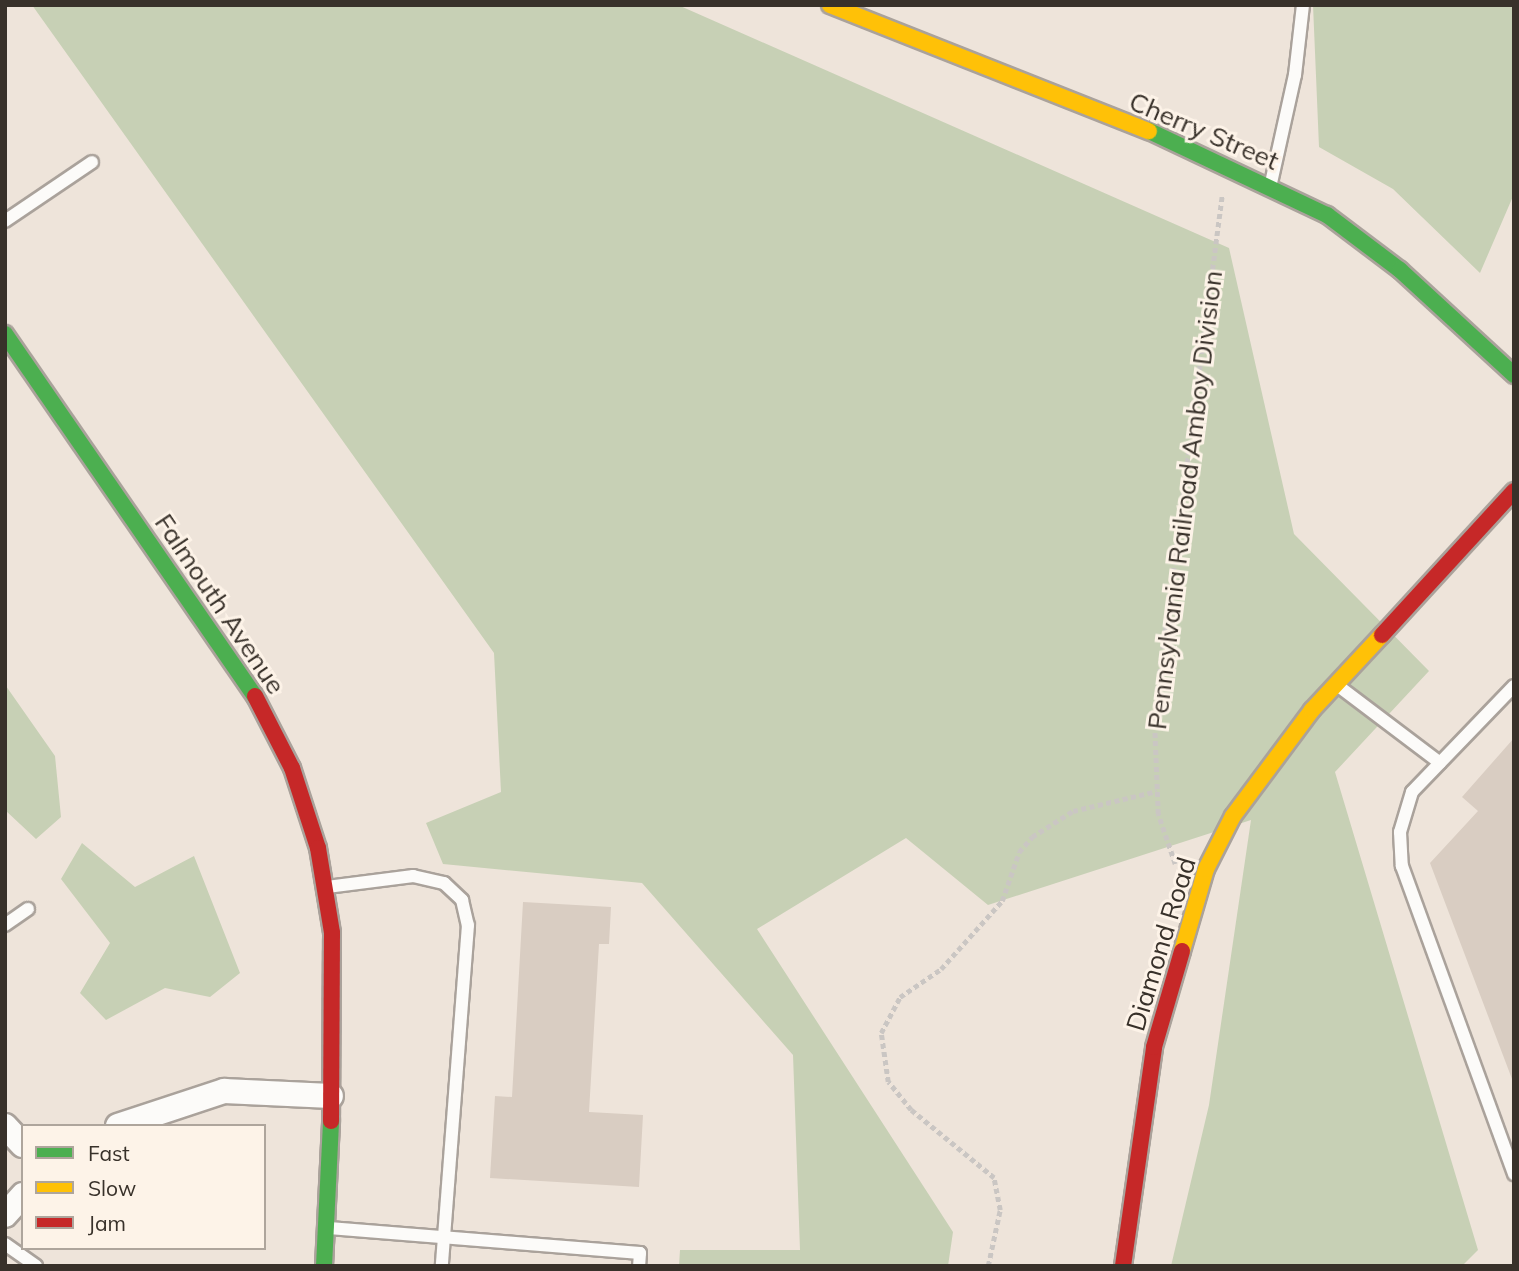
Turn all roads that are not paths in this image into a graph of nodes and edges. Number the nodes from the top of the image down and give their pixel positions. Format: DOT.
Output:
graph roads {
  1 [pos="830,5"];
  2 [pos="1303,5"];
  3 [pos="92,162"];
  4 [pos="1270,184"];
  5 [pos="5,221"];
  6 [pos="7,340"];
  7 [pos="1514,375"];
  8 [pos="1514,491"];
  9 [pos="1336,684"];
  10 [pos="1514,686"];
  11 [pos="1440,763"];
  12 [pos="327,887"];
  13 [pos="28,909"];
  14 [pos="5,925"];
  15 [pos="331,1096"];
  16 [pos="124,1124"];
  17 [pos="5,1126"];
  18 [pos="21,1143"];
  19 [pos="1514,1174"];
  20 [pos="21,1197"];
  21 [pos="5,1215"];
  22 [pos="329,1228"];
  23 [pos="443,1238"];
  24 [pos="5,1244"];
  25 [pos="36,1266"];
  26 [pos="324,1266"];
  27 [pos="442,1266"];
  28 [pos="639,1266"];
  29 [pos="1123,1266"];
  1 -- 4 [label="street, Cherry Street"];
  2 -- 4 [label="lane"];
  3 -- 5 [label="lane"];
  4 -- 7 [label="street, Cherry Street"];
  6 -- 12 [label="street, Falmouth Avenue"];
  8 -- 9 [label="street, Diamond Road"];
  9 -- 11 [label="lane"];
  9 -- 29 [label="street, Diamond Road"];
  10 -- 11 [label="lane"];
  11 -- 19 [label="lane"];
  12 -- 15 [label="street, Falmouth Avenue"];
  12 -- 23 [label="lane"];
  13 -- 14 [label="lane"];
  15 -- 16 [label="street"];
  15 -- 22 [label="street, Falmouth Avenue"];
  17 -- 18 [label="street"];
  20 -- 21 [label="street"];
  22 -- 23 [label="lane"];
  22 -- 26 [label="street, Falmouth Avenue"];
  23 -- 27 [label="lane"];
  23 -- 28 [label="lane"];
  24 -- 25 [label="lane"];
}
